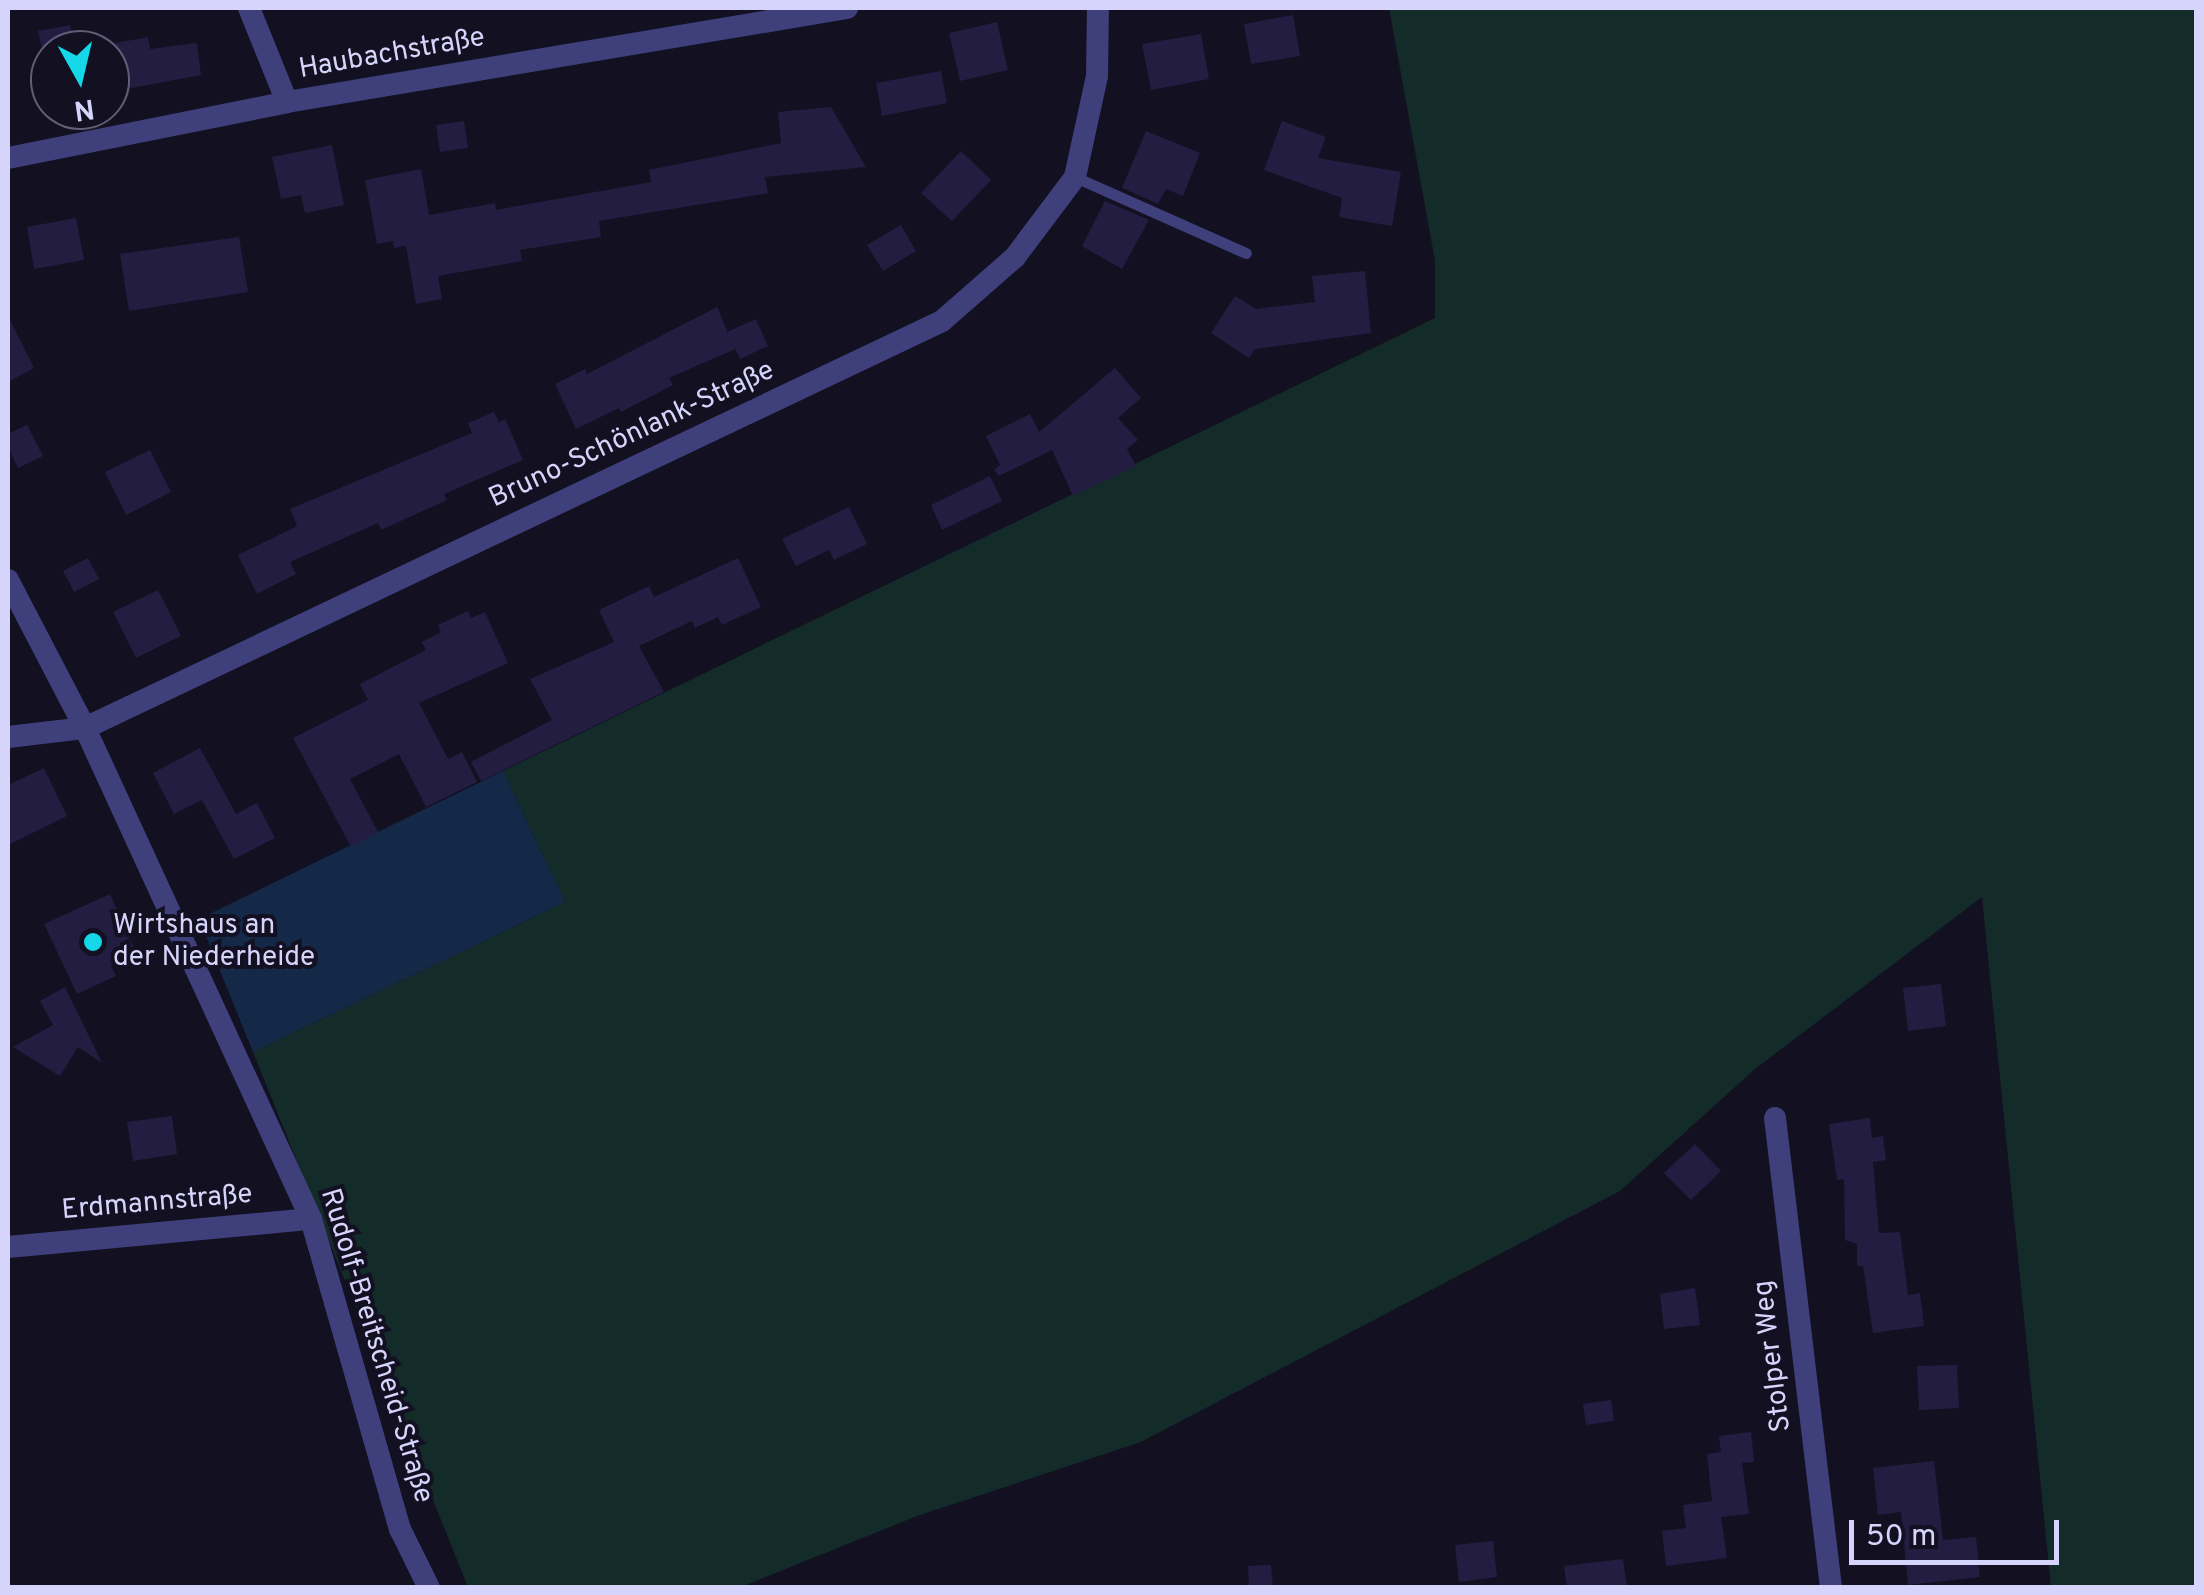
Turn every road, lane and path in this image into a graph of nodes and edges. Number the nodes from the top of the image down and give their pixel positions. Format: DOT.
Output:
graph roads {
  1 [pos="249,8"];
  2 [pos="847,8"];
  3 [pos="1098,8"];
  4 [pos="288,102"];
  5 [pos="8,158"];
  6 [pos="1076,176"];
  7 [pos="1246,253"];
  8 [pos="8,580"];
  9 [pos="85,728"];
  10 [pos="8,737"];
  11 [pos="1775,1118"];
  12 [pos="311,1219"];
  13 [pos="8,1247"];
  14 [pos="429,1588"];
  15 [pos="1830,1588"];
  1 -- 4 [label="street"];
  2 -- 4 [label="street, Haubachstraße"];
  3 -- 6 [label="street, Bruno-Schönlank-Straße"];
  4 -- 5 [label="street, Haubachstraße"];
  6 -- 7 [label="lane"];
  6 -- 9 [label="street, Bruno-Schönlank-Straße"];
  8 -- 9 [label="street, Rudolf-Breitscheid-Straße"];
  9 -- 10 [label="street, Bruno-Schönlank-Straße"];
  9 -- 12 [label="street, Rudolf-Breitscheid-Straße"];
  11 -- 15 [label="street, Stolper Weg"];
  12 -- 13 [label="street, Erdmannstraße"];
  12 -- 14 [label="street, Rudolf-Breitscheid-Straße"];
}
